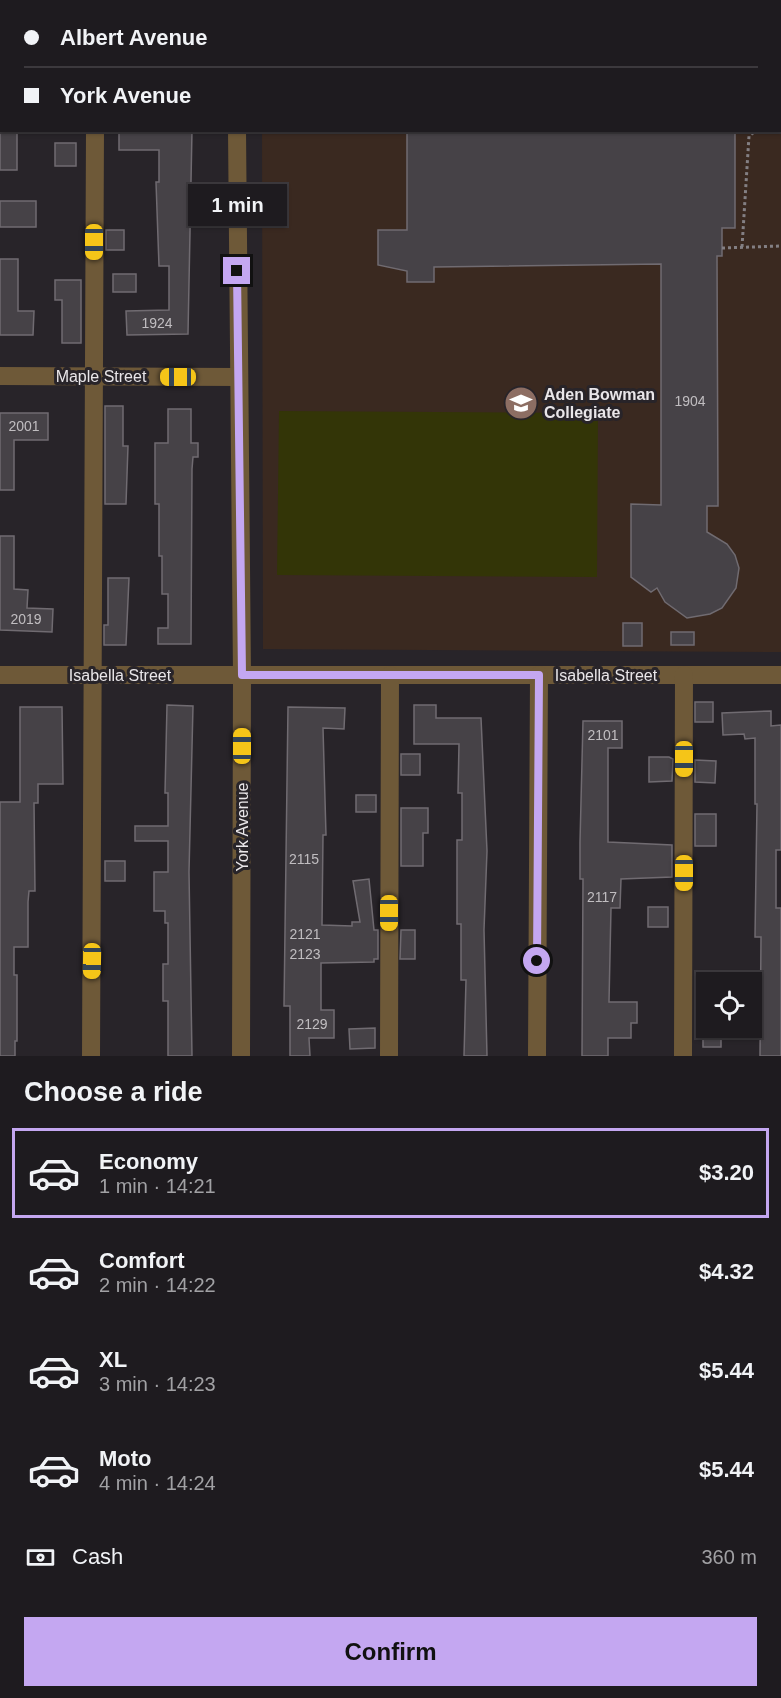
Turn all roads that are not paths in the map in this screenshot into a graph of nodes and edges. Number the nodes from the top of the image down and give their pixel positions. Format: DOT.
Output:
graph roads {
  1 [pos="95,132"];
  2 [pos="237,132"];
  3 [pos="0,376"];
  4 [pos="94,376"];
  5 [pos="238,377"];
  6 [pos="0,675"];
  7 [pos="94,675"];
  8 [pos="242,675"];
  9 [pos="390,675"];
  10 [pos="539,675"];
  11 [pos="684,675"];
  12 [pos="781,675"];
  13 [pos="91,1056"];
  14 [pos="241,1056"];
  15 [pos="389,1056"];
  16 [pos="537,1056"];
  17 [pos="683,1056"];
  1 -- 4 [label="street"];
  2 -- 5 [label="street, York Avenue"];
  3 -- 4 [label="street, Maple Street"];
  4 -- 5 [label="street, Maple Street"];
  4 -- 7 [label="street"];
  5 -- 8 [label="street, York Avenue"];
  6 -- 7 [label="street, Isabella Street"];
  7 -- 8 [label="street, Isabella Street"];
  7 -- 13 [label="street"];
  8 -- 9 [label="street, Isabella Street"];
  8 -- 14 [label="street, York Avenue"];
  9 -- 10 [label="street, Isabella Street"];
  9 -- 15 [label="street"];
  10 -- 11 [label="street, Isabella Street"];
  10 -- 16 [label="street"];
  11 -- 12 [label="street, Isabella Street"];
  11 -- 17 [label="street"];
}
